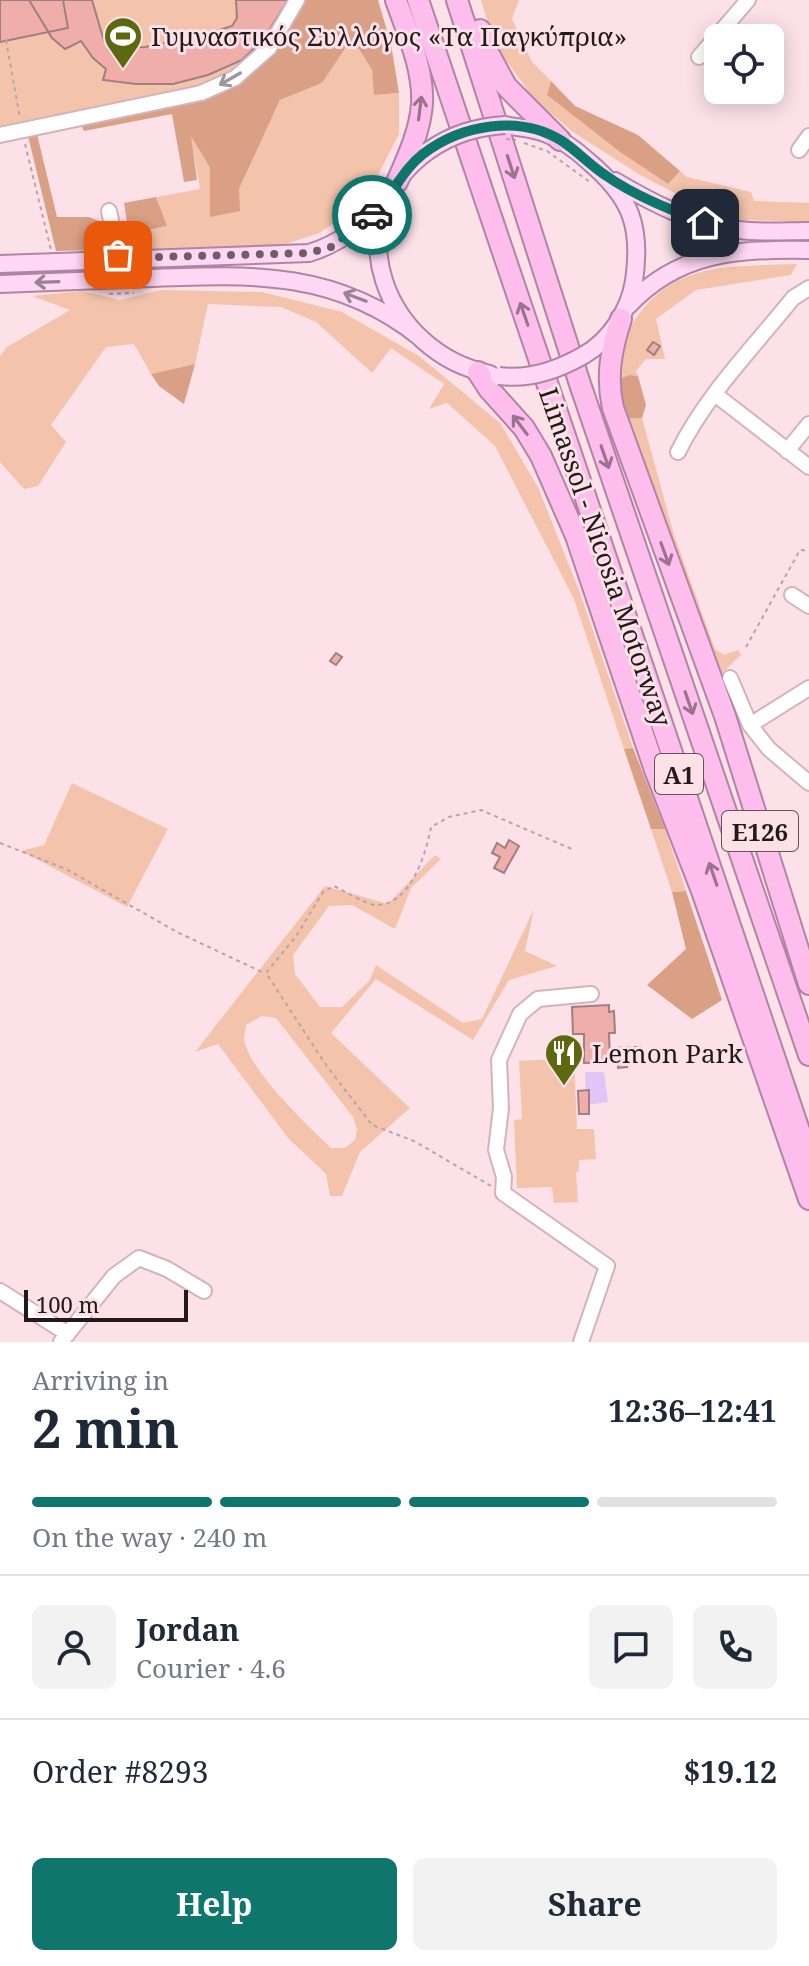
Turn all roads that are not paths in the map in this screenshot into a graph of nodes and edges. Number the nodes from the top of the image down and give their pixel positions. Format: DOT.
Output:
graph roads {
  1 [pos="297,0"];
  2 [pos="396,0"];
  3 [pos="418,0"];
  4 [pos="457,0"];
  5 [pos="470,0"];
  6 [pos="748,0"];
  7 [pos="699,57"];
  8 [pos="0,135"];
  9 [pos="809,136"];
  10 [pos="560,140"];
  11 [pos="799,150"];
  12 [pos="599,180"];
  13 [pos="397,182"];
  14 [pos="384,204"];
  15 [pos="109,211"];
  16 [pos="809,231"];
  17 [pos="809,250"];
  18 [pos="119,258"];
  19 [pos="0,264"];
  20 [pos="0,284"];
  21 [pos="809,288"];
  22 [pos="622,315"];
  23 [pos="421,338"];
  24 [pos="478,372"];
  25 [pos="716,395"];
  26 [pos="809,424"];
  27 [pos="787,451"];
  28 [pos="678,452"];
  29 [pos="809,467"];
  30 [pos="792,595"];
  31 [pos="809,606"];
  32 [pos="720,678"];
  33 [pos="809,688"];
  34 [pos="750,725"];
  35 [pos="809,783"];
  36 [pos="809,984"];
  37 [pos="591,994"];
  38 [pos="805,1023"];
  39 [pos="809,1055"];
  40 [pos="809,1160"];
  41 [pos="809,1199"];
  42 [pos="0,1291"];
  43 [pos="204,1291"];
  44 [pos="65,1338"];
  45 [pos="581,1342"];
  1 -- 8 [label="street, one-way"];
  13 -- 2 [label="highway, one-way"];
  40 -- 3 [label="highway, Limassol - Nicosia Motorway / A1, one-way"];
  4 -- 38 [label="highway, A1, one-way"];
  5 -- 10 [label="highway"];
  6 -- 7 [label="street"];
  9 -- 11 [label="street"];
  10 -- 12 [label="main road"];
  10 -- 13 [label="main road, bridge"];
  12 -- 16 [label="main road"];
  12 -- 22 [label="main road"];
  13 -- 14 [label="main road"];
  14 -- 18 [label="main road"];
  14 -- 23 [label="main road"];
  15 -- 18 [label="street"];
  17 -- 22 [label="main road"];
  18 -- 19 [label="main road"];
  23 -- 20 [label="main road, one-way"];
  21 -- 25 [label="street"];
  22 -- 24 [label="main road, bridge"];
  22 -- 32 [label="highway, one-way"];
  23 -- 24 [label="main road"];
  41 -- 24 [label="highway, one-way"];
  25 -- 27 [label="street"];
  25 -- 28 [label="street"];
  26 -- 27 [label="street"];
  27 -- 29 [label="street"];
  30 -- 31 [label="street"];
  32 -- 34 [label="street"];
  32 -- 36 [label="highway, E126"];
  32 -- 38 [label="highway"];
  33 -- 34 [label="street"];
  34 -- 35 [label="street"];
  37 -- 45 [label="street"];
  38 -- 39 [label="highway, A1"];
  42 -- 44 [label="street"];
  43 -- 44 [label="street"];
}
